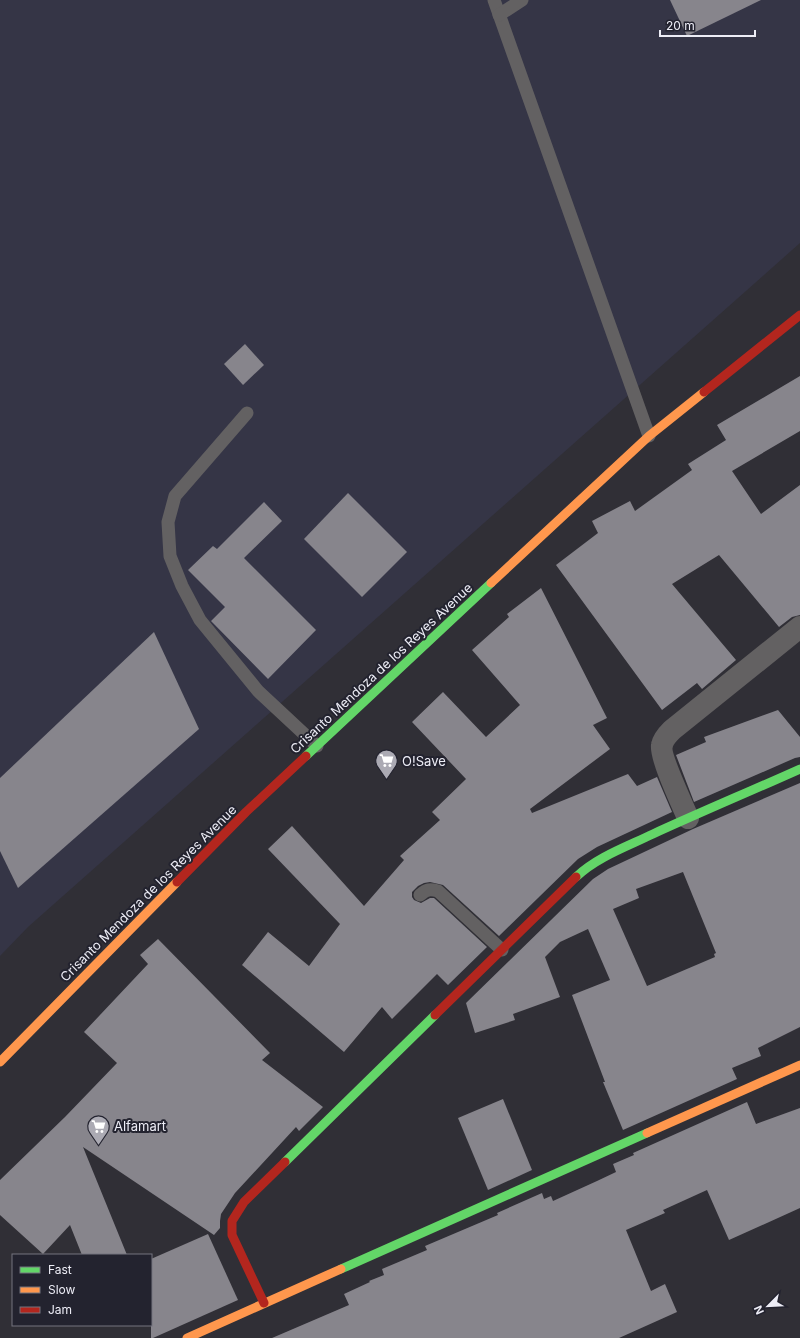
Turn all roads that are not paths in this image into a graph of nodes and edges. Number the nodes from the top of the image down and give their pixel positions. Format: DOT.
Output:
graph roads {
  1 [pos="494,0"];
  2 [pos="522,0"];
  3 [pos="499,15"];
  4 [pos="800,315"];
  5 [pos="247,413"];
  6 [pos="649,436"];
  7 [pos="800,627"];
  8 [pos="317,746"];
  9 [pos="800,769"];
  10 [pos="688,818"];
  11 [pos="420,895"];
  12 [pos="502,950"];
  13 [pos="0,1062"];
  14 [pos="800,1065"];
  15 [pos="264,1303"];
  16 [pos="187,1338"];
  1 -- 3 [label="lane"];
  2 -- 3 [label="lane"];
  3 -- 6 [label="lane"];
  4 -- 6 [label="street, Crisanto Mendoza de los Reyes Avenue"];
  5 -- 8 [label="lane"];
  6 -- 8 [label="street, Crisanto Mendoza de los Reyes Avenue"];
  7 -- 10 [label="street"];
  8 -- 13 [label="street, Crisanto Mendoza de los Reyes Avenue"];
  9 -- 10 [label="street"];
  10 -- 12 [label="street"];
  11 -- 12 [label="lane"];
  12 -- 15 [label="street"];
  14 -- 15 [label="street"];
  15 -- 16 [label="street"];
}
